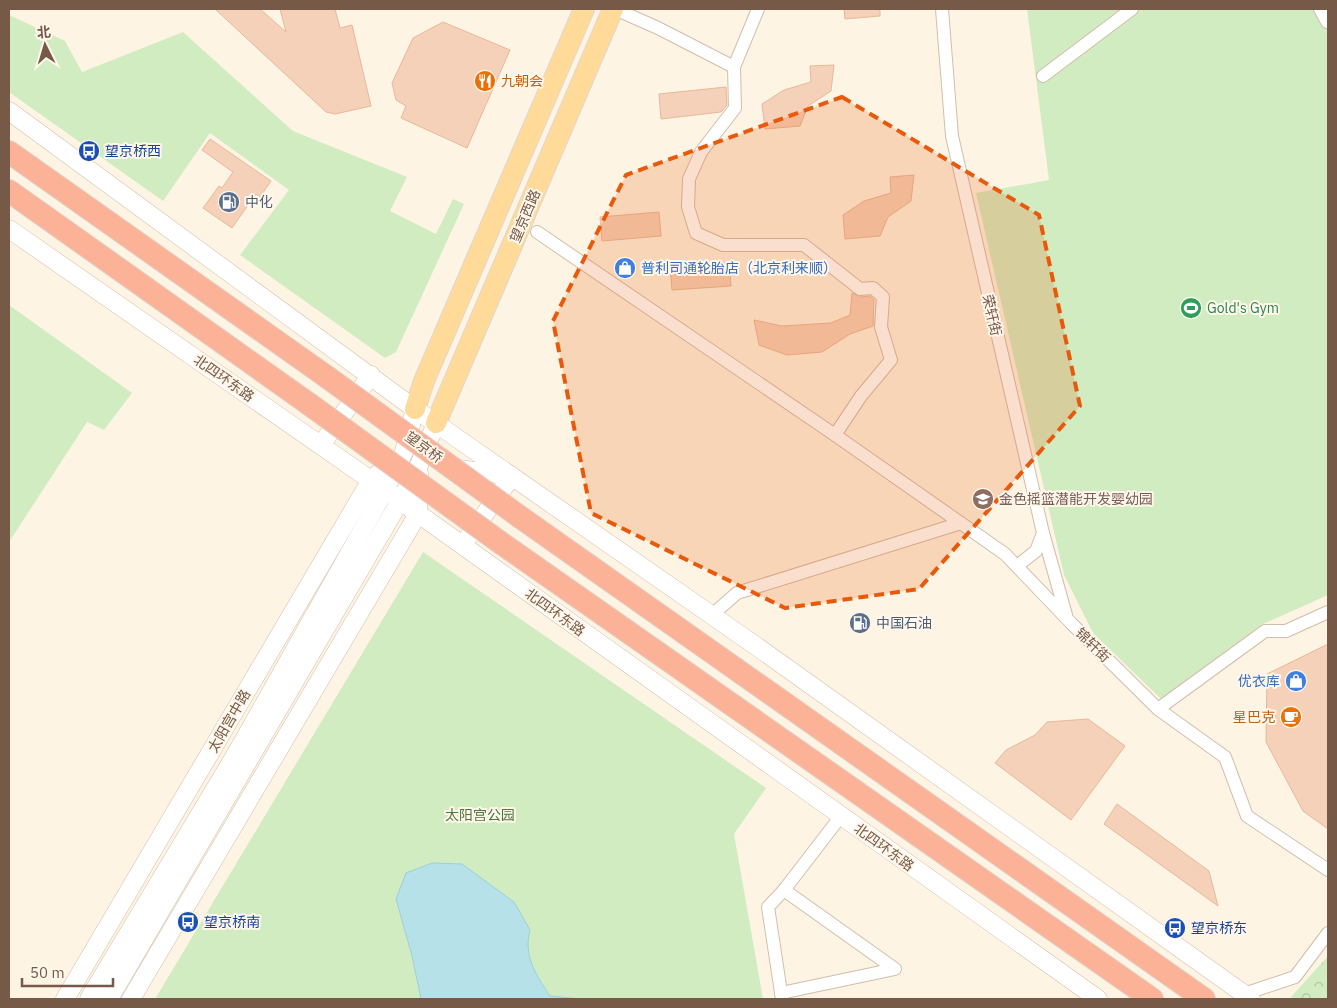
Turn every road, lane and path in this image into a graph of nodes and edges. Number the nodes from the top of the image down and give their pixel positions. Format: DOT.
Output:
graph roads {
  1 [pos="584,9"];
  2 [pos="614,9"];
  3 [pos="758,9"];
  4 [pos="942,9"];
  5 [pos="1132,9"];
  6 [pos="1320,9"];
  7 [pos="1327,22"];
  8 [pos="734,67"];
  9 [pos="1044,76"];
  10 [pos="9,111"];
  11 [pos="9,152"];
  12 [pos="9,191"];
  13 [pos="9,228"];
  14 [pos="537,232"];
  15 [pos="371,375"];
  16 [pos="415,408"];
  17 [pos="436,423"];
  18 [pos="835,435"];
  19 [pos="321,445"];
  20 [pos="404,452"];
  21 [pos="420,463"];
  22 [pos="512,476"];
  23 [pos="378,485"];
  24 [pos="400,501"];
  25 [pos="418,514"];
  26 [pos="961,523"];
  27 [pos="1043,533"];
  28 [pos="462,546"];
  29 [pos="1017,566"];
  30 [pos="1328,612"];
  31 [pos="712,615"];
  32 [pos="1066,617"];
  33 [pos="1158,709"];
  34 [pos="236,754"];
  35 [pos="236,783"];
  36 [pos="180,804"];
  37 [pos="841,816"];
  38 [pos="227,836"];
  39 [pos="1328,870"];
  40 [pos="784,890"];
  41 [pos="1328,933"];
  42 [pos="781,996"];
  43 [pos="1247,996"];
  44 [pos="66,999"];
  45 [pos="89,999"];
  46 [pos="109,999"];
  47 [pos="131,999"];
  48 [pos="1098,999"];
  49 [pos="1152,999"];
  50 [pos="1204,999"];
  1 -- 16 [label="main road, 望京西路"];
  2 -- 8 [label="street"];
  2 -- 17 [label="main road, 望京西路"];
  3 -- 8 [label="street"];
  4 -- 27 [label="street, 荣轩街"];
  5 -- 9 [label="street"];
  6 -- 7 [label="street"];
  8 -- 18 [label="street"];
  10 -- 15 [label="street"];
  11 -- 50 [label="highway, 望京桥, bridge"];
  12 -- 49 [label="highway, 北四环东路, bridge"];
  13 -- 19 [label="street, 北四环东路"];
  14 -- 18 [label="street, 锦轩街"];
  15 -- 16 [label="street"];
  15 -- 19 [label="street"];
  16 -- 17 [label="street"];
  16 -- 20 [label="street"];
  17 -- 21 [label="street"];
  17 -- 22 [label="street"];
  18 -- 26 [label="street, 锦轩街"];
  19 -- 20 [label="street"];
  19 -- 23 [label="street, 北四环东路"];
  20 -- 21 [label="street"];
  20 -- 23 [label="street"];
  21 -- 22 [label="street"];
  21 -- 24 [label="street"];
  21 -- 25 [label="street"];
  22 -- 28 [label="street"];
  22 -- 31 [label="street"];
  23 -- 24 [label="street, 北四环东路"];
  23 -- 34 [label="street, 太阳宫中路"];
  23 -- 36 [label="street, 太阳宫中路"];
  24 -- 25 [label="street, 北四环东路"];
  24 -- 35 [label="street"];
  25 -- 28 [label="street, 北四环东路"];
  25 -- 38 [label="street"];
  26 -- 29 [label="street, 锦轩街"];
  26 -- 31 [label="street"];
  27 -- 29 [label="street"];
  27 -- 32 [label="street, 荣轩街"];
  28 -- 37 [label="street, 北四环东路"];
  29 -- 32 [label="street, 锦轩街"];
  30 -- 33 [label="street"];
  31 -- 43 [label="street"];
  32 -- 33 [label="street, 锦轩街"];
  33 -- 39 [label="street, 锦轩街"];
  34 -- 36 [label="street"];
  34 -- 45 [label="street, 太阳宫中路"];
  35 -- 38 [label="street"];
  35 -- 46 [label="street"];
  36 -- 44 [label="street, 太阳宫中路"];
  37 -- 40 [label="street"];
  37 -- 48 [label="street, 北四环东路"];
  38 -- 47 [label="street"];
  40 -- 42 [label="street"];
  40 -- 42 [label="street"];
  41 -- 43 [label="street"];
}
